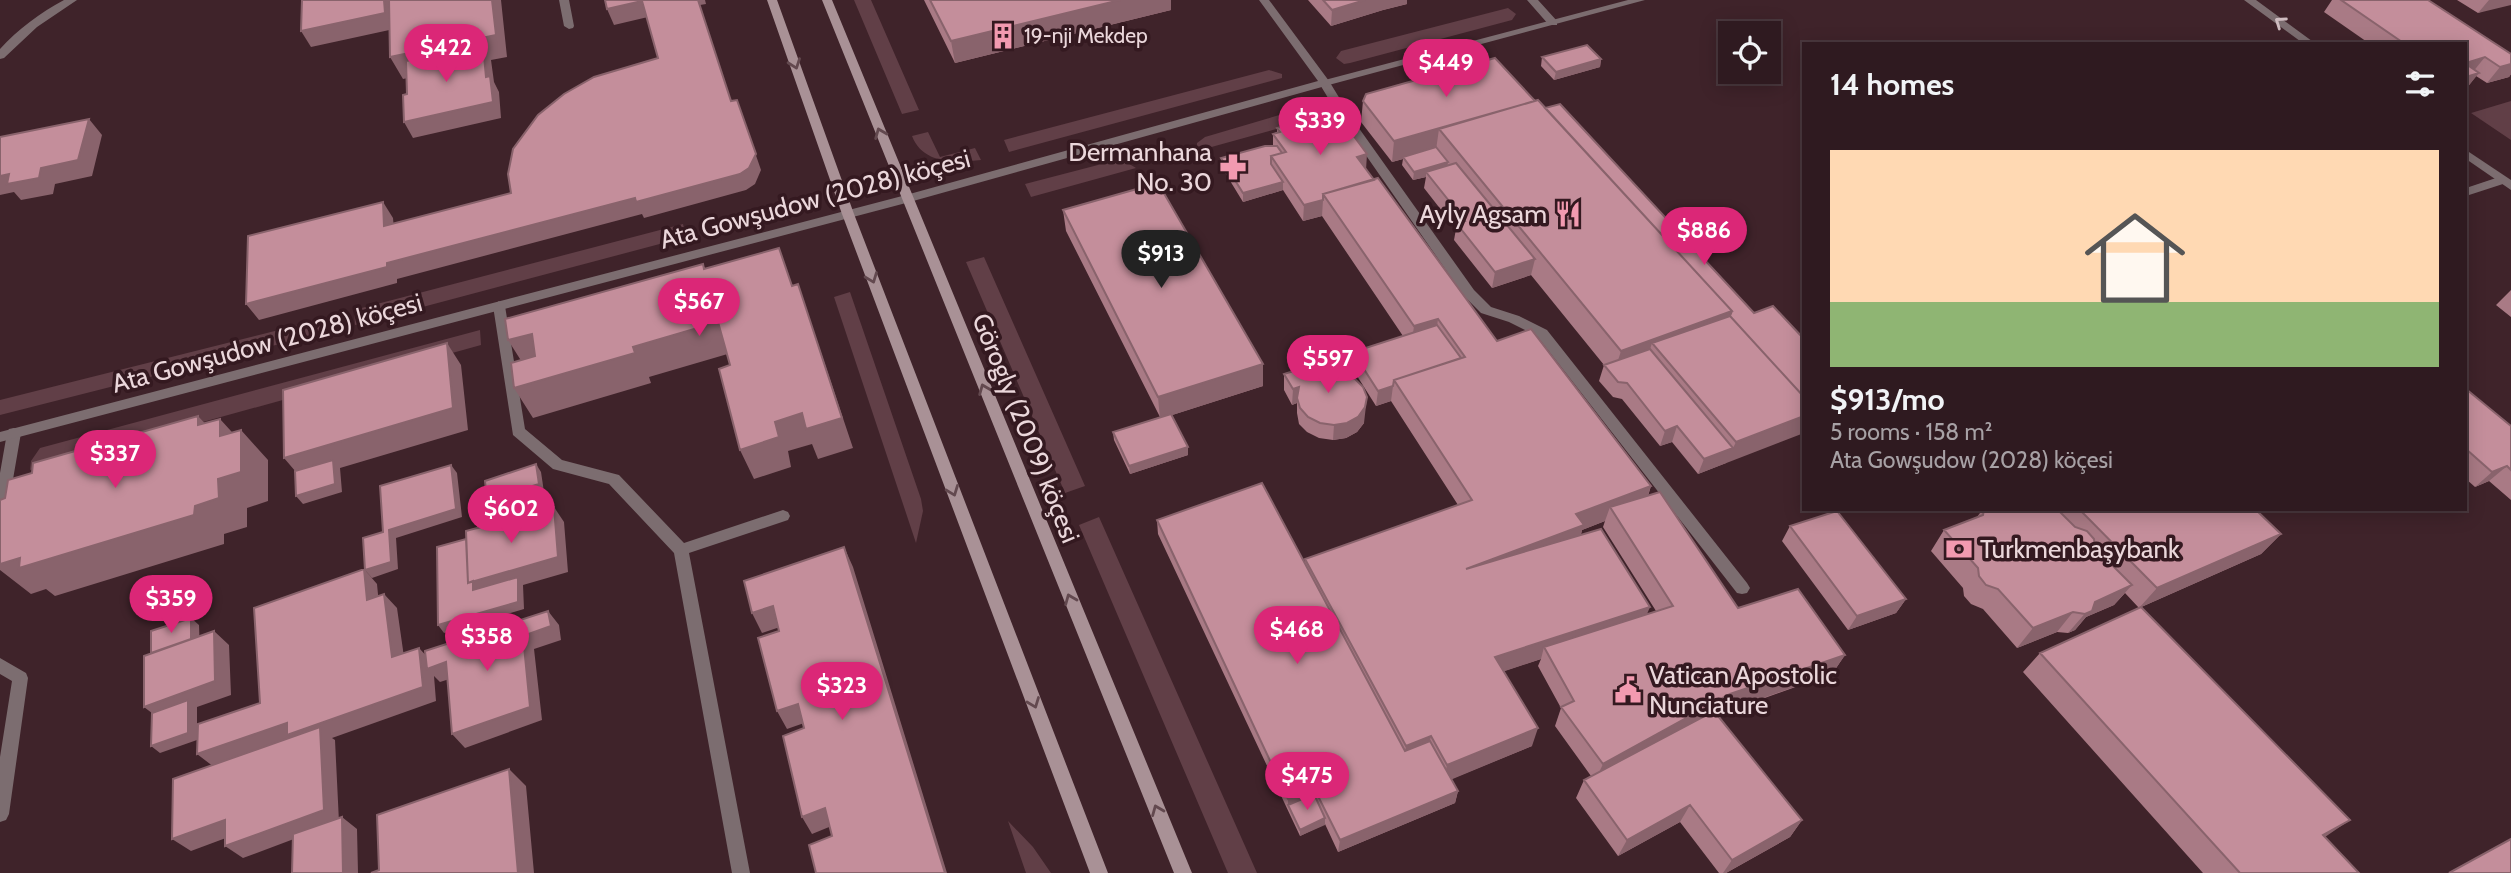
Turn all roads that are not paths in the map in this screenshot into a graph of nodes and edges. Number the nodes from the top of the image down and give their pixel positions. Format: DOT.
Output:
graph roads {
  1 [pos="72,0"];
  2 [pos="564,0"];
  3 [pos="772,0"];
  4 [pos="827,0"];
  5 [pos="1264,0"];
  6 [pos="1532,0"];
  7 [pos="1640,0"];
  8 [pos="2249,0"];
  9 [pos="1553,23"];
  10 [pos="569,26"];
  11 [pos="2308,42"];
  12 [pos="0,56"];
  13 [pos="1325,83"];
  14 [pos="2467,155"];
  15 [pos="2507,183"];
  16 [pos="2467,192"];
  17 [pos="906,199"];
  18 [pos="848,214"];
  19 [pos="499,306"];
  20 [pos="7,435"];
  21 [pos="0,514"];
  22 [pos="783,516"];
  23 [pos="681,550"];
  24 [pos="1742,589"];
  25 [pos="0,665"];
  26 [pos="0,814"];
  27 [pos="741,873"];
  28 [pos="1099,873"];
  29 [pos="1183,873"];
  1 -- 12 [label="street"];
  2 -- 10 [label="street"];
  3 -- 18 [label="main road, one-way"];
  17 -- 4 [label="main road, Görogly (2009) köçesi, one-way"];
  5 -- 13 [label="street"];
  6 -- 9 [label="street"];
  7 -- 9 [label="street, Ata Gowşudow (2028) köçesi"];
  11 -- 8 [label="street, one-way"];
  9 -- 13 [label="street, Ata Gowşudow (2028) köçesi"];
  13 -- 17 [label="street, Ata Gowşudow (2028) köçesi"];
  13 -- 24 [label="street"];
  14 -- 15 [label="street"];
  15 -- 16 [label="street"];
  17 -- 18 [label="street, Ata Gowşudow (2028) köçesi"];
  29 -- 17 [label="main road, Görogly (2009) köçesi, one-way"];
  18 -- 19 [label="street, Ata Gowşudow (2028) köçesi"];
  18 -- 28 [label="main road, one-way"];
  19 -- 20 [label="street, Ata Gowşudow (2028) köçesi"];
  19 -- 23 [label="street"];
  20 -- 21 [label="street"];
  22 -- 23 [label="street"];
  23 -- 27 [label="street"];
  25 -- 26 [label="street"];
}
